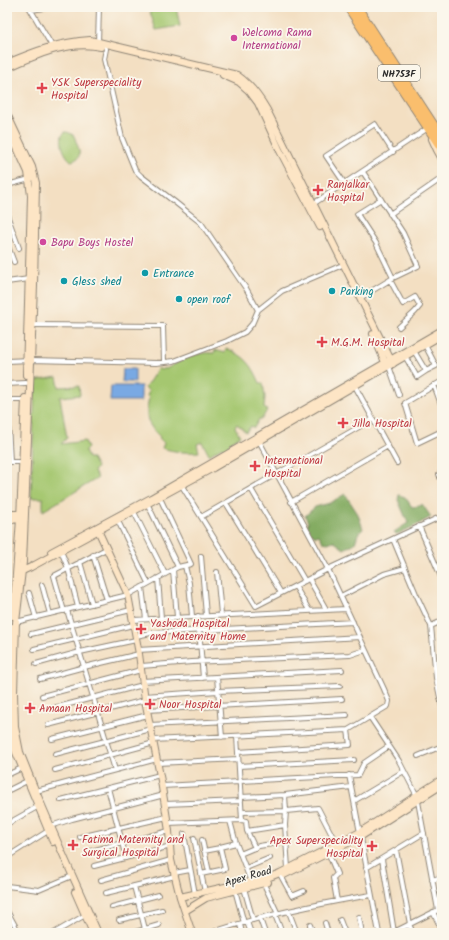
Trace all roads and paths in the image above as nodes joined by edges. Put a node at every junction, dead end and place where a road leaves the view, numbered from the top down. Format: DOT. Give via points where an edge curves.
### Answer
graph roads {
  1 [pos="51,7"];
  2 [pos="99,7"];
  3 [pos="348,7"];
  4 [pos="357,7"];
  5 [pos="30,9"];
  6 [pos="102,45"];
  7 [pos="52,46"];
  8 [pos="7,63"];
  9 [pos="7,68"];
  10 [pos="7,114"];
  11 [pos="7,126"];
  12 [pos="428,128"];
  13 [pos="439,140"];
  14 [pos="16,144"];
  15 [pos="7,149"];
  16 [pos="442,149"];
  17 [pos="393,152"];
  18 [pos="442,159"];
  19 [pos="363,172"];
  20 [pos="32,178"];
  21 [pos="442,178"];
  22 [pos="345,184"];
  23 [pos="7,185"];
  24 [pos="381,199"];
  25 [pos="311,205"];
  26 [pos="390,214"];
  27 [pos="7,215"];
  28 [pos="7,244"];
  29 [pos="19,248"];
  30 [pos="14,262"];
  31 [pos="340,266"];
  32 [pos="7,276"];
  33 [pos="391,279"];
  34 [pos="31,280"];
  35 [pos="8,282"];
  36 [pos="360,298"];
  37 [pos="258,310"];
  38 [pos="30,325"];
  39 [pos="399,327"];
  40 [pos="440,336"];
  41 [pos="425,345"];
  42 [pos="414,351"];
  43 [pos="405,356"];
  44 [pos="28,360"];
  45 [pos="7,361"];
  46 [pos="164,362"];
  47 [pos="389,364"];
  48 [pos="426,371"];
  49 [pos="442,380"];
  50 [pos="7,384"];
  51 [pos="26,384"];
  52 [pos="434,385"];
  53 [pos="355,386"];
  54 [pos="399,395"];
  55 [pos="7,400"];
  56 [pos="27,400"];
  57 [pos="7,403"];
  58 [pos="442,407"];
  59 [pos="373,419"];
  60 [pos="442,431"];
  61 [pos="258,439"];
  62 [pos="388,446"];
  63 [pos="9,462"];
  64 [pos="25,462"];
  65 [pos="397,463"];
  66 [pos="276,474"];
  67 [pos="439,474"];
  68 [pos="442,482"];
  69 [pos="182,486"];
  70 [pos="251,489"];
  71 [pos="160,498"];
  72 [pos="292,502"];
  73 [pos="226,503"];
  74 [pos="148,504"];
  75 [pos="134,512"];
  76 [pos="7,514"];
  77 [pos="442,516"];
  78 [pos="23,517"];
  79 [pos="201,518"];
  80 [pos="7,520"];
  81 [pos="118,520"];
  82 [pos="419,526"];
  83 [pos="97,529"];
  84 [pos="393,538"];
  85 [pos="106,548"];
  86 [pos="61,551"];
  87 [pos="94,555"];
  88 [pos="201,556"];
  89 [pos="80,562"];
  90 [pos="185,566"];
  91 [pos="178,567"];
  92 [pos="68,568"];
  93 [pos="405,568"];
  94 [pos="328,569"];
  95 [pos="20,570"];
  96 [pos="173,570"];
  97 [pos="217,572"];
  98 [pos="165,574"];
  99 [pos="158,578"];
  100 [pos="442,579"];
  101 [pos="307,580"];
  102 [pos="148,584"];
  103 [pos="42,585"];
  104 [pos="295,586"];
  105 [pos="142,587"];
  106 [pos="29,593"];
  107 [pos="281,593"];
  108 [pos="128,595"];
  109 [pos="340,596"];
  110 [pos="107,600"];
  111 [pos="92,604"];
  112 [pos="78,607"];
  113 [pos="346,608"];
  114 [pos="66,610"];
  115 [pos="131,610"];
  116 [pos="308,610"];
  117 [pos="326,610"];
  118 [pos="50,614"];
  119 [pos="221,614"];
  120 [pos="206,615"];
  121 [pos="192,616"];
  122 [pos="198,616"];
  123 [pos="177,617"];
  124 [pos="36,618"];
  125 [pos="161,618"];
  126 [pos="146,619"];
  127 [pos="442,621"];
  128 [pos="16,622"];
  129 [pos="133,622"];
  130 [pos="353,622"];
  131 [pos="71,624"];
  132 [pos="431,626"];
  133 [pos="200,631"];
  134 [pos="31,634"];
  135 [pos="360,637"];
  136 [pos="136,638"];
  137 [pos="76,639"];
  138 [pos="201,646"];
  139 [pos="34,649"];
  140 [pos="365,650"];
  141 [pos="80,652"];
  142 [pos="139,652"];
  143 [pos="202,662"];
  144 [pos="36,664"];
  145 [pos="84,667"];
  146 [pos="141,668"];
  147 [pos="342,670"];
  148 [pos="442,676"];
  149 [pos="217,677"];
  150 [pos="203,678"];
  151 [pos="436,678"];
  152 [pos="40,679"];
  153 [pos="143,683"];
  154 [pos="89,684"];
  155 [pos="340,686"];
  156 [pos="218,691"];
  157 [pos="42,696"];
  158 [pos="93,698"];
  159 [pos="144,698"];
  160 [pos="342,699"];
  161 [pos="220,707"];
  162 [pos="442,707"];
  163 [pos="46,710"];
  164 [pos="97,712"];
  165 [pos="147,712"];
  166 [pos="9,715"];
  167 [pos="347,715"];
  168 [pos="370,717"];
  169 [pos="221,721"];
  170 [pos="48,725"];
  171 [pos="102,726"];
  172 [pos="150,727"];
  173 [pos="348,730"];
  174 [pos="237,736"];
  175 [pos="222,737"];
  176 [pos="52,740"];
  177 [pos="12,741"];
  178 [pos="106,741"];
  179 [pos="153,742"];
  180 [pos="389,746"];
  181 [pos="442,746"];
  182 [pos="238,752"];
  183 [pos="55,754"];
  184 [pos="110,755"];
  185 [pos="418,756"];
  186 [pos="238,759"];
  187 [pos="354,760"];
  188 [pos="157,761"];
  189 [pos="239,766"];
  190 [pos="22,768"];
  191 [pos="55,770"];
  192 [pos="115,770"];
  193 [pos="404,771"];
  194 [pos="7,775"];
  195 [pos="160,775"];
  196 [pos="349,775"];
  197 [pos="442,779"];
  198 [pos="27,781"];
  199 [pos="240,782"];
  200 [pos="442,785"];
  201 [pos="162,786"];
  202 [pos="351,787"];
  203 [pos="108,788"];
  204 [pos="7,791"];
  205 [pos="36,791"];
  206 [pos="427,792"];
  207 [pos="164,795"];
  208 [pos="285,795"];
  209 [pos="419,797"];
  210 [pos="241,799"];
  211 [pos="61,800"];
  212 [pos="354,801"];
  213 [pos="165,804"];
  214 [pos="40,806"];
  215 [pos="113,808"];
  216 [pos="286,811"];
  217 [pos="242,812"];
  218 [pos="168,820"];
  219 [pos="242,820"];
  220 [pos="230,821"];
  221 [pos="7,824"];
  222 [pos="285,825"];
  223 [pos="118,828"];
  224 [pos="50,829"];
  225 [pos="170,831"];
  226 [pos="247,831"];
  227 [pos="424,833"];
  228 [pos="184,834"];
  229 [pos="360,834"];
  230 [pos="80,837"];
  231 [pos="194,838"];
  232 [pos="202,840"];
  233 [pos="122,843"];
  234 [pos="236,843"];
  235 [pos="278,843"];
  236 [pos="336,843"];
  237 [pos="170,846"];
  238 [pos="220,848"];
  239 [pos="255,848"];
  240 [pos="396,850"];
  241 [pos="204,851"];
  242 [pos="87,852"];
  243 [pos="328,852"];
  244 [pos="240,854"];
  245 [pos="7,857"];
  246 [pos="126,858"];
  247 [pos="270,858"];
  248 [pos="382,859"];
  249 [pos="171,860"];
  250 [pos="94,866"];
  251 [pos="246,868"];
  252 [pos="288,868"];
  253 [pos="366,868"];
  254 [pos="190,870"];
  255 [pos="209,872"];
  256 [pos="201,874"];
  257 [pos="175,875"];
  258 [pos="282,876"];
  259 [pos="71,877"];
  260 [pos="436,879"];
  261 [pos="101,880"];
  262 [pos="251,882"];
  263 [pos="263,882"];
  264 [pos="7,885"];
  265 [pos="134,886"];
  266 [pos="244,888"];
  267 [pos="235,890"];
  268 [pos="304,891"];
  269 [pos="205,892"];
  270 [pos="106,893"];
  271 [pos="194,894"];
  272 [pos="371,894"];
  273 [pos="158,895"];
  274 [pos="180,897"];
  275 [pos="138,900"];
  276 [pos="338,901"];
  277 [pos="112,907"];
  278 [pos="440,909"];
  279 [pos="162,910"];
  280 [pos="7,911"];
  281 [pos="185,911"];
  282 [pos="289,912"];
  283 [pos="433,912"];
  284 [pos="87,914"];
  285 [pos="276,914"];
  286 [pos="141,915"];
  287 [pos="359,917"];
  288 [pos="260,919"];
  289 [pos="119,920"];
  290 [pos="253,920"];
  291 [pos="340,920"];
  292 [pos="243,923"];
  293 [pos="325,923"];
  294 [pos="410,924"];
  295 [pos="159,925"];
  296 [pos="310,925"];
  297 [pos="442,930"];
  298 [pos="146,931"];
  299 [pos="60,932"];
  300 [pos="393,932"];
  301 [pos="19,933"];
  302 [pos="54,933"];
  303 [pos="93,933"];
  304 [pos="98,933"];
  305 [pos="132,933"];
  306 [pos="191,933"];
  307 [pos="210,933"];
  308 [pos="242,933"];
  309 [pos="251,933"];
  310 [pos="265,933"];
  311 [pos="282,933"];
  312 [pos="297,933"];
  313 [pos="313,933"];
  314 [pos="328,933"];
  315 [pos="345,933"];
  316 [pos="362,933"];
  317 [pos="378,933"];
  318 [pos="413,933"];
  1 -- 5 [label="street"];
  2 -- 6 [label="street"];
  3 -- 12 [label="highway, NH753F"];
  4 -- 13 [label="highway, NH753F"];
  5 -- 7 [label="street"];
  6 -- 7 [label="street" via="90,40"];
  6 -- 9 [label="street" via="77,44 42,53"];
  6 -- 25 [label="street" via="236,75 245,80 286,147"];
  6 -- 37 [label="street" via="122,138 135,170 201,223"];
  7 -- 8 [label="street"];
  10 -- 20 [label="street" via="32,167"];
  11 -- 14 [label="street"];
  12 -- 13 [label="highway, NH753F"];
  12 -- 17 [label="street"];
  12 -- 18 [label="street"];
  13 -- 16 [label="highway, NH753F"];
  14 -- 15 [label="street"];
  14 -- 20 [label="street"];
  17 -- 19 [label="street"];
  17 -- 22 [label="street" via="374,124 326,156"];
  19 -- 22 [label="street"];
  19 -- 24 [label="street"];
  20 -- 23 [label="street"];
  20 -- 34 [label="street"];
  21 -- 26 [label="street"];
  22 -- 25 [label="street"];
  24 -- 26 [label="street"];
  24 -- 33 [label="street" via="357,214 376,243"];
  25 -- 31 [label="street"];
  25 -- 36 [label="street"];
  26 -- 33 [label="street" via="403,233 418,266"];
  27 -- 29 [label="street"];
  28 -- 30 [label="street"];
  31 -- 37 [label="street" via="282,291"];
  31 -- 47 [label="street"];
  32 -- 35 [label="street"];
  33 -- 36 [label="street"];
  33 -- 39 [label="street" via="402,304 415,297 420,306"];
  34 -- 35 [label="street"];
  34 -- 38 [label="street"];
  36 -- 47 [label="street"];
  37 -- 46 [label="street" via="245,332 174,361"];
  38 -- 44 [label="street"];
  38 -- 46 [label="street" via="163,326"];
  40 -- 41 [label="street"];
  40 -- 47 [label="street"];
  41 -- 42 [label="street"];
  41 -- 48 [label="street" via="436,366"];
  42 -- 43 [label="street"];
  42 -- 48 [label="street"];
  43 -- 47 [label="street"];
  43 -- 48 [label="street" via="417,377"];
  44 -- 45 [label="street"];
  44 -- 46 [label="street"];
  44 -- 51 [label="street"];
  44 -- 56 [label="street"];
  47 -- 53 [label="street"];
  47 -- 54 [label="street"];
  47 -- 61 [label="street"];
  49 -- 52 [label="street"];
  50 -- 51 [label="street"];
  51 -- 56 [label="street"];
  52 -- 58 [label="street"];
  52 -- 60 [label="street" via="405,403 417,443"];
  53 -- 59 [label="street"];
  53 -- 61 [label="street"];
  55 -- 56 [label="street"];
  56 -- 64 [label="street"];
  57 -- 63 [label="street"];
  59 -- 62 [label="street"];
  59 -- 66 [label="street"];
  61 -- 66 [label="street"];
  61 -- 69 [label="street"];
  61 -- 83 [label="street"];
  62 -- 65 [label="street"];
  62 -- 72 [label="street"];
  63 -- 64 [label="street"];
  64 -- 78 [label="street"];
  66 -- 70 [label="street"];
  66 -- 72 [label="street"];
  67 -- 68 [label="street"];
  69 -- 71 [label="street"];
  69 -- 79 [label="street"];
  70 -- 73 [label="street"];
  70 -- 101 [label="street"];
  71 -- 74 [label="street"];
  71 -- 90 [label="street" via="190,564"];
  72 -- 94 [label="street"];
  73 -- 79 [label="street"];
  73 -- 107 [label="street"];
  74 -- 75 [label="street"];
  74 -- 91 [label="street"];
  75 -- 81 [label="street"];
  75 -- 98 [label="street"];
  76 -- 78 [label="street"];
  77 -- 82 [label="street"];
  78 -- 80 [label="street"];
  78 -- 95 [label="street"];
  79 -- 107 [label="street" via="256,606"];
  81 -- 83 [label="street"];
  81 -- 102 [label="street"];
  82 -- 84 [label="street"];
  82 -- 100 [label="street"];
  83 -- 85 [label="street"];
  83 -- 86 [label="street"];
  83 -- 95 [label="street"];
  84 -- 93 [label="street"];
  84 -- 94 [label="street"];
  85 -- 87 [label="street"];
  85 -- 108 [label="street"];
  86 -- 92 [label="street"];
  86 -- 95 [label="street"];
  87 -- 89 [label="street"];
  87 -- 110 [label="street"];
  88 -- 120 [label="street"];
  89 -- 92 [label="street"];
  89 -- 111 [label="street"];
  90 -- 91 [label="street"];
  90 -- 121 [label="street"];
  91 -- 96 [label="street"];
  92 -- 112 [label="street"];
  92 -- 114 [label="street" via="54,576"];
  93 -- 109 [label="street" via="384,574"];
  93 -- 132 [label="street"];
  94 -- 101 [label="street"];
  94 -- 109 [label="street"];
  95 -- 128 [label="street"];
  95 -- 166 [label="street" via="11,650"];
  96 -- 98 [label="street"];
  96 -- 123 [label="street"];
  97 -- 119 [label="street"];
  98 -- 99 [label="street"];
  99 -- 102 [label="street"];
  99 -- 125 [label="street"];
  101 -- 104 [label="street"];
  101 -- 117 [label="street"];
  102 -- 105 [label="street"];
  103 -- 118 [label="street"];
  104 -- 107 [label="street"];
  104 -- 116 [label="street"];
  105 -- 108 [label="street"];
  105 -- 126 [label="street"];
  106 -- 124 [label="street"];
  108 -- 110 [label="street"];
  108 -- 115 [label="street"];
  109 -- 113 [label="street"];
  110 -- 111 [label="street"];
  111 -- 112 [label="street"];
  112 -- 114 [label="street"];
  113 -- 117 [label="street"];
  113 -- 130 [label="street"];
  114 -- 118 [label="street"];
  114 -- 131 [label="street"];
  115 -- 129 [label="street"];
  115 -- 131 [label="street"];
  116 -- 117 [label="street"];
  116 -- 119 [label="street"];
  118 -- 124 [label="street"];
  119 -- 120 [label="street"];
  120 -- 122 [label="street"];
  121 -- 122 [label="street"];
  121 -- 123 [label="street"];
  122 -- 133 [label="street"];
  123 -- 125 [label="street"];
  124 -- 128 [label="street"];
  125 -- 126 [label="street"];
  126 -- 129 [label="street"];
  127 -- 132 [label="street"];
  128 -- 177 [label="street" via="15,727"];
  129 -- 136 [label="street"];
  129 -- 137 [label="street"];
  130 -- 133 [label="street"];
  130 -- 135 [label="street"];
  131 -- 134 [label="street"];
  131 -- 137 [label="street"];
  132 -- 151 [label="street"];
  133 -- 136 [label="street" via="151,633"];
  133 -- 138 [label="street"];
  135 -- 138 [label="street"];
  135 -- 140 [label="street"];
  136 -- 141 [label="street"];
  136 -- 142 [label="street"];
  137 -- 139 [label="street"];
  137 -- 141 [label="street"];
  138 -- 142 [label="street"];
  138 -- 143 [label="street"];
  140 -- 143 [label="street" via="350,655"];
  140 -- 168 [label="street" via="389,701 388,706"];
  141 -- 144 [label="street"];
  141 -- 145 [label="street"];
  142 -- 145 [label="street"];
  142 -- 146 [label="street"];
  143 -- 146 [label="street"];
  143 -- 150 [label="street"];
  145 -- 152 [label="street"];
  145 -- 154 [label="street"];
  146 -- 153 [label="street"];
  146 -- 154 [label="street"];
  147 -- 149 [label="street"];
  148 -- 151 [label="street"];
  149 -- 150 [label="street"];
  149 -- 156 [label="street"];
  150 -- 153 [label="street"];
  151 -- 162 [label="street"];
  153 -- 158 [label="street"];
  153 -- 159 [label="street"];
  154 -- 157 [label="street"];
  154 -- 158 [label="street"];
  155 -- 156 [label="street"];
  156 -- 159 [label="street"];
  156 -- 161 [label="street"];
  158 -- 163 [label="street"];
  158 -- 164 [label="street"];
  159 -- 164 [label="street"];
  159 -- 165 [label="street"];
  160 -- 161 [label="street"];
  161 -- 165 [label="street"];
  161 -- 169 [label="street"];
  164 -- 170 [label="street"];
  164 -- 171 [label="street"];
  165 -- 171 [label="street"];
  165 -- 172 [label="street"];
  166 -- 177 [label="street"];
  167 -- 169 [label="street"];
  168 -- 173 [label="street"];
  168 -- 180 [label="street"];
  169 -- 172 [label="street"];
  169 -- 175 [label="street"];
  171 -- 176 [label="street"];
  171 -- 178 [label="street"];
  172 -- 178 [label="street"];
  172 -- 179 [label="street"];
  173 -- 174 [label="street"];
  173 -- 182 [label="street" via="350,745"];
  174 -- 175 [label="street"];
  174 -- 182 [label="street"];
  175 -- 179 [label="street"];
  177 -- 190 [label="street"];
  177 -- 205 [label="street" via="20,752"];
  178 -- 183 [label="street"];
  178 -- 184 [label="street"];
  179 -- 184 [label="street"];
  179 -- 188 [label="street"];
  180 -- 193 [label="street"];
  180 -- 196 [label="street" via="364,763 358,775"];
  181 -- 185 [label="street"];
  182 -- 186 [label="street"];
  184 -- 191 [label="street"];
  184 -- 192 [label="street"];
  186 -- 188 [label="street"];
  186 -- 189 [label="street"];
  187 -- 189 [label="street"];
  188 -- 192 [label="street"];
  188 -- 195 [label="street"];
  189 -- 199 [label="street"];
  190 -- 194 [label="street"];
  190 -- 198 [label="street"];
  192 -- 205 [label="street"];
  193 -- 209 [label="street"];
  193 -- 212 [label="street"];
  195 -- 201 [label="street"];
  195 -- 203 [label="street"];
  196 -- 199 [label="street"];
  196 -- 202 [label="street"];
  197 -- 206 [label="street"];
  198 -- 204 [label="street"];
  198 -- 214 [label="street"];
  199 -- 201 [label="street"];
  199 -- 210 [label="street"];
  200 -- 206 [label="street"];
  201 -- 207 [label="street"];
  202 -- 208 [label="street"];
  202 -- 212 [label="street"];
  203 -- 211 [label="street"];
  203 -- 215 [label="street"];
  205 -- 214 [label="street"];
  206 -- 209 [label="street, Apex Road"];
  207 -- 213 [label="street"];
  207 -- 215 [label="street"];
  208 -- 210 [label="street"];
  208 -- 216 [label="street"];
  209 -- 227 [label="street"];
  209 -- 229 [label="street, Apex Road"];
  210 -- 213 [label="street"];
  210 -- 217 [label="street"];
  212 -- 229 [label="street"];
  213 -- 218 [label="street"];
  214 -- 221 [label="street"];
  214 -- 224 [label="street"];
  215 -- 223 [label="street"];
  215 -- 224 [label="street"];
  216 -- 217 [label="street"];
  216 -- 222 [label="street"];
  216 -- 236 [label="street" via="318,808"];
  217 -- 219 [label="street"];
  218 -- 220 [label="street"];
  218 -- 223 [label="street"];
  218 -- 225 [label="street"];
  219 -- 220 [label="street"];
  219 -- 226 [label="street" via="246,821"];
  220 -- 234 [label="street"];
  222 -- 226 [label="street"];
  222 -- 252 [label="street"];
  223 -- 230 [label="street"];
  223 -- 233 [label="street"];
  224 -- 245 [label="street"];
  224 -- 259 [label="street"];
  225 -- 233 [label="street"];
  225 -- 237 [label="street"];
  226 -- 239 [label="street"];
  227 -- 240 [label="street"];
  227 -- 260 [label="street"];
  228 -- 254 [label="street"];
  229 -- 236 [label="street, Apex Road"];
  229 -- 243 [label="street, Apex Road"];
  229 -- 253 [label="street"];
  231 -- 256 [label="street"];
  232 -- 241 [label="street"];
  233 -- 242 [label="street"];
  233 -- 246 [label="street"];
  234 -- 238 [label="street"];
  234 -- 244 [label="street"];
  235 -- 239 [label="street"];
  236 -- 252 [label="street, Apex Road"];
  237 -- 246 [label="street"];
  237 -- 249 [label="street"];
  238 -- 241 [label="street"];
  238 -- 255 [label="street" via="225,869"];
  239 -- 244 [label="street"];
  240 -- 248 [label="street"];
  240 -- 294 [label="street"];
  241 -- 255 [label="street"];
  243 -- 258 [label="street, Apex Road"];
  243 -- 276 [label="street" via="337,874 333,878"];
  244 -- 251 [label="street"];
  246 -- 250 [label="street"];
  247 -- 251 [label="street"];
  248 -- 253 [label="street"];
  248 -- 300 [label="street"];
  249 -- 257 [label="street"];
  249 -- 261 [label="street"];
  251 -- 262 [label="street"];
  252 -- 263 [label="street, Apex Road"];
  253 -- 272 [label="street"];
  254 -- 257 [label="street"];
  254 -- 271 [label="street"];
  255 -- 256 [label="street"];
  256 -- 269 [label="street"];
  257 -- 265 [label="street"];
  257 -- 274 [label="street"];
  258 -- 263 [label="street, Apex Road"];
  258 -- 268 [label="street" via="292,896"];
  259 -- 264 [label="street" via="39,890"];
  259 -- 284 [label="street"];
  260 -- 278 [label="street"];
  262 -- 263 [label="street, Apex Road"];
  262 -- 269 [label="street, Apex Road"];
  263 -- 266 [label="street, Apex Road"];
  263 -- 285 [label="street"];
  265 -- 270 [label="street"];
  265 -- 275 [label="street"];
  266 -- 267 [label="street, Apex Road"];
  266 -- 290 [label="street"];
  267 -- 281 [label="street, Apex Road" via="201,900"];
  267 -- 292 [label="street"];
  269 -- 271 [label="street, Apex Road"];
  271 -- 274 [label="street, Apex Road"];
  272 -- 276 [label="street"];
  272 -- 317 [label="street"];
  273 -- 275 [label="street"];
  274 -- 281 [label="street"];
  275 -- 277 [label="street"];
  275 -- 286 [label="street"];
  276 -- 282 [label="street"];
  278 -- 283 [label="street"];
  279 -- 286 [label="street"];
  280 -- 301 [label="street"];
  281 -- 306 [label="street"];
  282 -- 285 [label="street"];
  282 -- 312 [label="street"];
  283 -- 294 [label="street"];
  283 -- 297 [label="street"];
  284 -- 299 [label="street"];
  284 -- 303 [label="street"];
  284 -- 304 [label="street"];
  285 -- 288 [label="street"];
  285 -- 311 [label="street"];
  286 -- 289 [label="street"];
  286 -- 298 [label="street"];
  287 -- 316 [label="street"];
  288 -- 290 [label="street"];
  288 -- 310 [label="street"];
  290 -- 292 [label="street"];
  291 -- 315 [label="street"];
  292 -- 307 [label="street"];
  292 -- 308 [label="street"];
  292 -- 309 [label="street"];
  293 -- 314 [label="street"];
  294 -- 300 [label="street"];
  294 -- 318 [label="street"];
  295 -- 298 [label="street"];
  296 -- 313 [label="street"];
  298 -- 305 [label="street"];
  299 -- 302 [label="street"];
}
